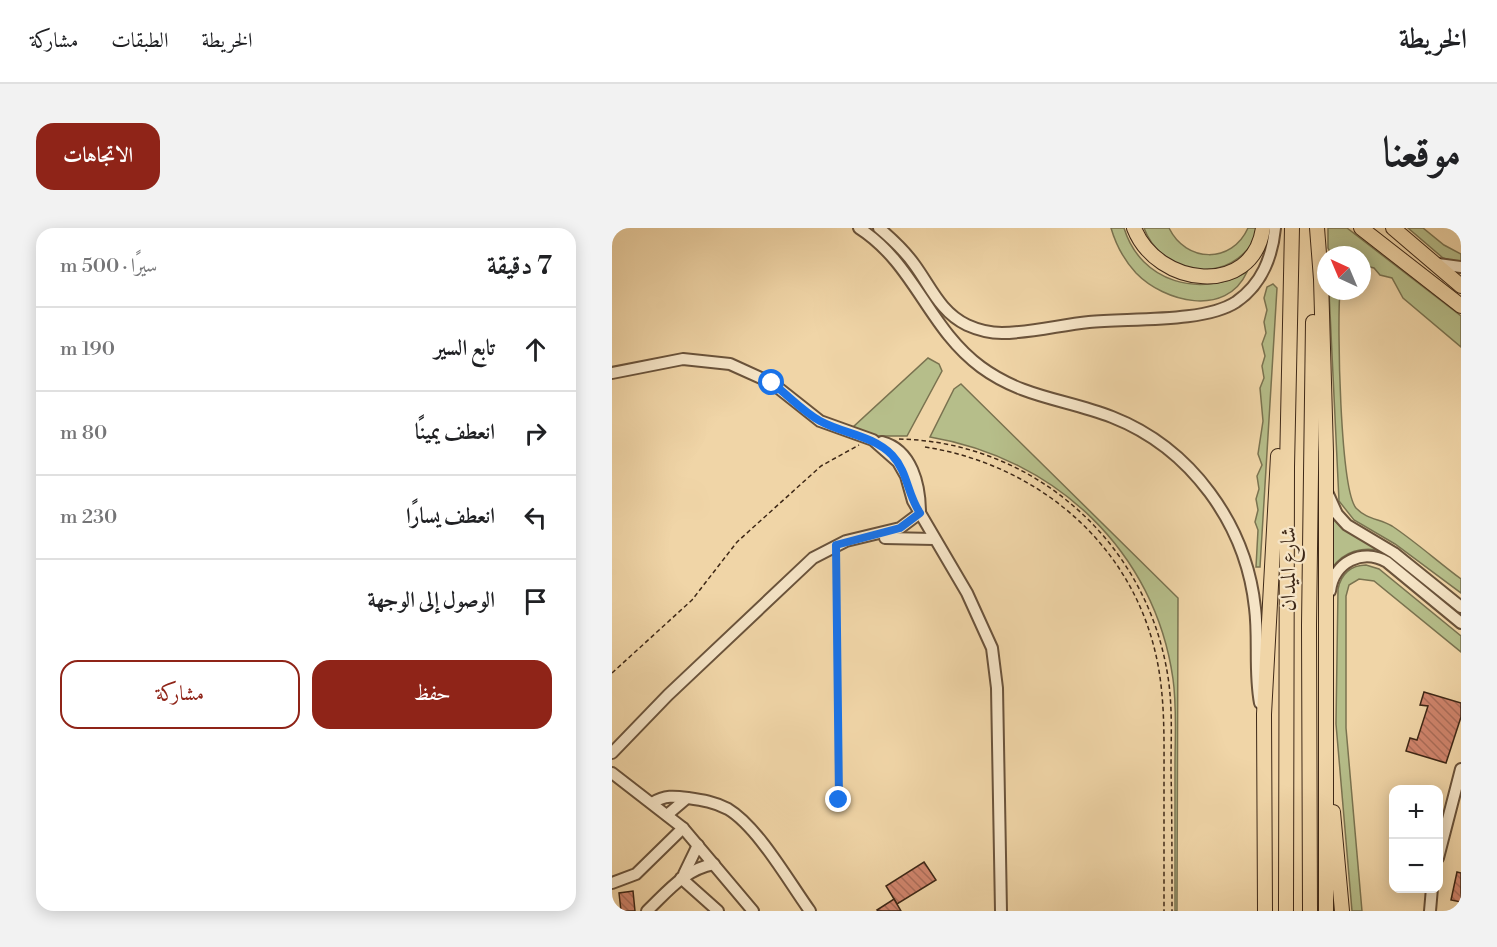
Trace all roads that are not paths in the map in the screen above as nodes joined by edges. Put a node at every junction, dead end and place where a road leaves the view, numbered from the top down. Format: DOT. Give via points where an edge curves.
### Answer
graph roads {
  1 [pos="860,228"];
  2 [pos="879,228"];
  3 [pos="1134,228"];
  4 [pos="1263,228"];
  5 [pos="1275,228"];
  6 [pos="1292,228"];
  7 [pos="1317,228"];
  8 [pos="1360,228"];
  9 [pos="1393,228"];
  10 [pos="1321,246"];
  11 [pos="1432,262"];
  12 [pos="1461,267"];
  13 [pos="1461,286"];
  14 [pos="1324,300"];
  15 [pos="1461,306"];
  16 [pos="1289,371"];
  17 [pos="612,373"];
  18 [pos="1326,488"];
  19 [pos="920,513"];
  20 [pos="867,537"];
  21 [pos="934,539"];
  22 [pos="1461,607"];
  23 [pos="1461,623"];
  24 [pos="1325,630"];
  25 [pos="1264,714"];
  26 [pos="612,753"];
  27 [pos="1326,761"];
  28 [pos="1461,769"];
  29 [pos="612,773"];
  30 [pos="687,798"];
  31 [pos="652,803"];
  32 [pos="667,814"];
  33 [pos="683,828"];
  34 [pos="1443,839"];
  35 [pos="698,845"];
  36 [pos="714,864"];
  37 [pos="682,878"];
  38 [pos="612,883"];
  39 [pos="1432,893"];
  40 [pos="1432,893"];
  41 [pos="650,910"];
  42 [pos="718,911"];
  43 [pos="753,911"];
  44 [pos="810,911"];
  45 [pos="1001,911"];
  46 [pos="1265,911"];
  47 [pos="1286,911"];
  48 [pos="1310,911"];
  49 [pos="1326,911"];
  50 [pos="1342,911"];
  51 [pos="1430,911"];
  52 [pos="1434,911"];
  1 -- 25 [label="street" via="895,258 940,327 983,369 1030,394 1093,410 1133,426 1172,453 1204,485 1233,530 1250,578"];
  2 -- 5 [label="street" via="908,256 933,295 952,315 976,328 1004,333 1099,321 1196,316 1222,310 1245,296 1262,275"];
  3 -- 4 [label="main road" via="1154,258 1183,274 1214,275 1237,268 1254,252"];
  6 -- 16 [label="main road, شارع الميدان"];
  7 -- 10 [label="main road"];
  7 -- 48 [label="main road, شارع الميدان" via="1310,506"];
  8 -- 15 [label="main road"];
  9 -- 11 [label="main road"];
  11 -- 12 [label="street"];
  11 -- 13 [label="main road"];
  14 -- 18 [label="main road"];
  16 -- 25 [label="main road" via="1280,429"];
  16 -- 47 [label="main road, شارع الميدان"];
  17 -- 19 [label="street" via="683,359 730,364 762,377 820,421 873,440 898,462"];
  18 -- 22 [label="street" via="1337,514 1347,525 1394,554"];
  18 -- 24 [label="main road"];
  19 -- 20 [label="street" via="900,528"];
  19 -- 21 [label="street"];
  20 -- 21 [label="street"];
  20 -- 26 [label="street" via="836,545 806,564"];
  21 -- 45 [label="street" via="975,607 994,661"];
  23 -- 24 [label="street" via="1387,562 1366,556 1346,563 1335,575 1330,585"];
  24 -- 27 [label="main road"];
  25 -- 46 [label="main road"];
  27 -- 49 [label="main road"];
  27 -- 50 [label="main road" via="1340,862"];
  28 -- 34 [label="street"];
  29 -- 31 [label="street"];
  30 -- 31 [label="street" via="670,796"];
  30 -- 32 [label="street"];
  30 -- 44 [label="street" via="714,803 740,818"];
  31 -- 32 [label="street"];
  32 -- 33 [label="street"];
  33 -- 35 [label="street"];
  33 -- 38 [label="street" via="636,874"];
  35 -- 36 [label="street"];
  35 -- 37 [label="street"];
  36 -- 37 [label="street" via="697,868"];
  36 -- 43 [label="street"];
  37 -- 41 [label="street"];
  37 -- 42 [label="street"];
  39 -- 51 [label="street"];
  40 -- 52 [label="street"];
}
